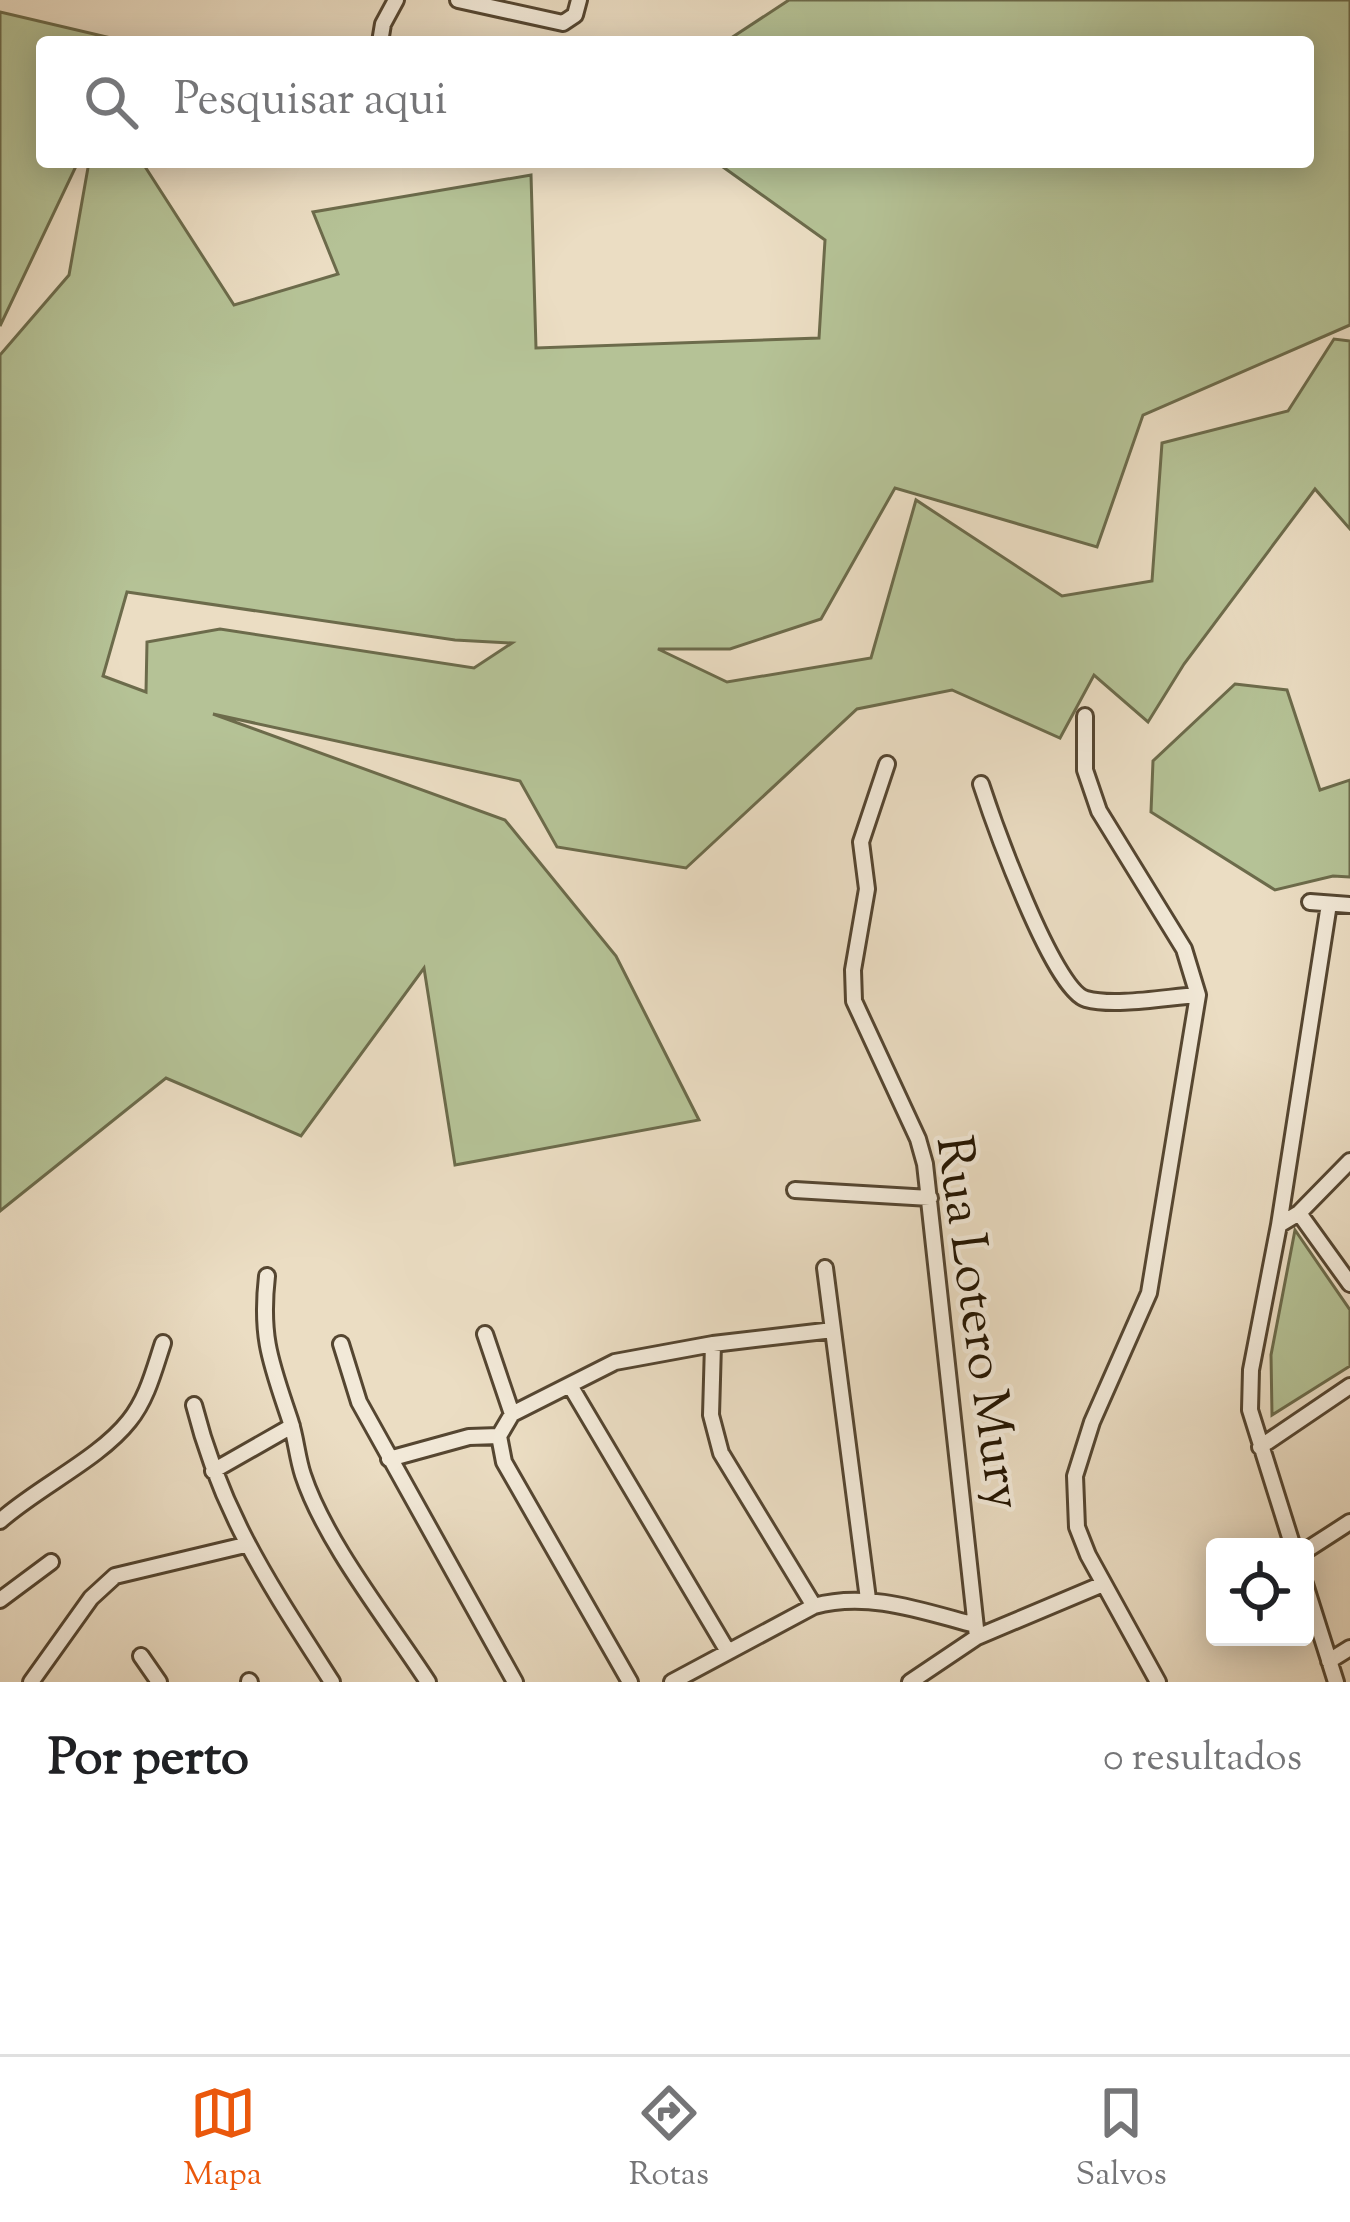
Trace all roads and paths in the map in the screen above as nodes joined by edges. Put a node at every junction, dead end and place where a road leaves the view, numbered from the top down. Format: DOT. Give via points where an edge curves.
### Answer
graph roads {
  1 [pos="397,0"];
  2 [pos="458,0"];
  3 [pos="579,0"];
  4 [pos="381,36"];
  5 [pos="1084,716"];
  6 [pos="887,764"];
  7 [pos="981,784"];
  8 [pos="1310,902"];
  9 [pos="1329,904"];
  10 [pos="1350,905"];
  11 [pos="1198,995"];
  12 [pos="1350,1161"];
  13 [pos="795,1190"];
  14 [pos="930,1198"];
  15 [pos="1299,1213"];
  16 [pos="1279,1226"];
  17 [pos="826,1268"];
  18 [pos="267,1276"];
  19 [pos="1350,1284"];
  20 [pos="833,1330"];
  21 [pos="485,1334"];
  22 [pos="163,1343"];
  23 [pos="341,1343"];
  24 [pos="713,1343"];
  25 [pos="1350,1386"];
  26 [pos="571,1387"];
  27 [pos="194,1405"];
  28 [pos="512,1414"];
  29 [pos="292,1426"];
  30 [pos="499,1436"];
  31 [pos="1260,1447"];
  32 [pos="389,1459"];
  33 [pos="213,1471"];
  34 [pos="0,1521"];
  35 [pos="1350,1522"];
  36 [pos="1290,1538"];
  37 [pos="245,1545"];
  38 [pos="1314,1545"];
  39 [pos="51,1562"];
  40 [pos="1103,1584"];
  41 [pos="868,1599"];
  42 [pos="0,1600"];
  43 [pos="814,1606"];
  44 [pos="1314,1612"];
  45 [pos="976,1631"];
  46 [pos="1350,1648"];
  47 [pos="727,1650"];
  48 [pos="141,1656"];
  49 [pos="1329,1660"];
  50 [pos="32,1682"];
  51 [pos="159,1682"];
  52 [pos="332,1682"];
  53 [pos="428,1682"];
  54 [pos="515,1682"];
  55 [pos="630,1682"];
  56 [pos="672,1682"];
  57 [pos="910,1682"];
  58 [pos="1158,1682"];
  59 [pos="1336,1682"];
  1 -- 4 [label="street"];
  2 -- 3 [label="street" via="562,23"];
  5 -- 11 [label="street" via="1084,770 1099,811 1184,949"];
  6 -- 14 [label="street, Rua Lotero Mury" via="861,842 867,889 854,1001 918,1138"];
  7 -- 11 [label="street" via="1069,988 1090,1000"];
  8 -- 9 [label="street"];
  9 -- 10 [label="street"];
  9 -- 16 [label="street"];
  11 -- 40 [label="street" via="1149,1293 1075,1476 1077,1527"];
  12 -- 15 [label="street"];
  13 -- 14 [label="street"];
  14 -- 45 [label="street, Rua Lotero Mury"];
  15 -- 16 [label="street"];
  15 -- 19 [label="street"];
  16 -- 31 [label="street" via="1251,1370"];
  17 -- 20 [label="street"];
  18 -- 29 [label="street" via="266,1345"];
  20 -- 24 [label="street"];
  20 -- 41 [label="street"];
  21 -- 28 [label="street"];
  22 -- 34 [label="street" via="147,1390 116,1436"];
  23 -- 32 [label="street"];
  24 -- 26 [label="street" via="614,1363"];
  24 -- 43 [label="street" via="715,1436"];
  25 -- 31 [label="street"];
  26 -- 28 [label="street"];
  26 -- 47 [label="street"];
  27 -- 33 [label="street"];
  28 -- 30 [label="street"];
  29 -- 33 [label="street"];
  29 -- 53 [label="street" via="319,1510"];
  30 -- 32 [label="street" via="469,1436"];
  30 -- 55 [label="street" via="504,1462"];
  31 -- 36 [label="street"];
  32 -- 54 [label="street"];
  33 -- 37 [label="street"];
  35 -- 38 [label="street"];
  37 -- 50 [label="street" via="115,1576"];
  37 -- 52 [label="street"];
  39 -- 42 [label="street"];
  40 -- 45 [label="street"];
  40 -- 58 [label="street"];
  41 -- 43 [label="street"];
  41 -- 45 [label="street"];
  43 -- 47 [label="street"];
  44 -- 49 [label="street"];
  45 -- 57 [label="street"];
  46 -- 49 [label="street"];
  47 -- 56 [label="street"];
  48 -- 51 [label="street"];
  49 -- 59 [label="street"];
}
